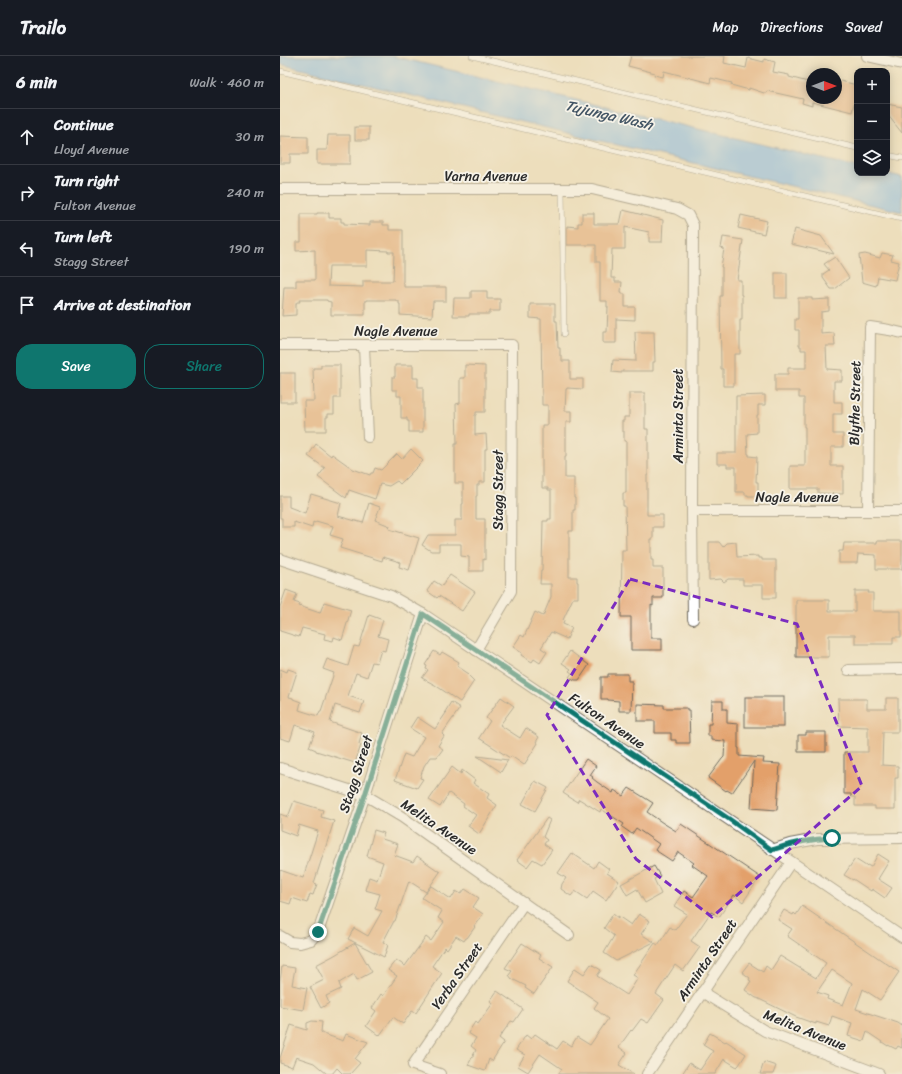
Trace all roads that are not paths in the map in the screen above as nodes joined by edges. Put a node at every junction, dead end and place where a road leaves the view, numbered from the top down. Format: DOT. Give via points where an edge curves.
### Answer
graph roads {
  1 [pos="472,56"];
  2 [pos="867,56"];
  3 [pos="902,64"];
  4 [pos="280,71"];
  5 [pos="854,147"];
  6 [pos="890,156"];
  7 [pos="902,158"];
  8 [pos="280,189"];
  9 [pos="562,190"];
  10 [pos="688,215"];
  11 [pos="902,219"];
  12 [pos="902,333"];
  13 [pos="564,334"];
  14 [pos="280,345"];
  15 [pos="512,345"];
  16 [pos="364,346"];
  17 [pos="368,437"];
  18 [pos="692,511"];
  19 [pos="868,511"];
  20 [pos="902,511"];
  21 [pos="280,559"];
  22 [pos="423,614"];
  23 [pos="693,619"];
  24 [pos="476,650"];
  25 [pos="902,669"];
  26 [pos="848,670"];
  27 [pos="280,768"];
  28 [pos="365,795"];
  29 [pos="902,838"];
  30 [pos="772,850"];
  31 [pos="791,862"];
  32 [pos="524,903"];
  33 [pos="568,935"];
  34 [pos="280,936"];
  35 [pos="902,938"];
  36 [pos="702,992"];
  37 [pos="440,1074"];
  38 [pos="647,1074"];
  39 [pos="879,1074"];
  1 -- 5 [label="lane"];
  2 -- 3 [label="street"];
  4 -- 11 [label="lane"];
  6 -- 7 [label="lane"];
  8 -- 9 [label="street, Varna Avenue"];
  9 -- 10 [label="street, Varna Avenue" via="592,189 677,209"];
  9 -- 13 [label="lane"];
  10 -- 18 [label="street, Arminta Street" via="692,225"];
  12 -- 19 [label="street, Blythe Street" via="870,327"];
  14 -- 16 [label="street, Nagle Avenue"];
  15 -- 16 [label="street, Nagle Avenue"];
  15 -- 24 [label="street, Stagg Street" via="511,591"];
  16 -- 17 [label="street"];
  18 -- 19 [label="street, Nagle Avenue"];
  18 -- 23 [label="street, Arminta Street"];
  19 -- 20 [label="street, Nagle Avenue"];
  21 -- 22 [label="street, Fulton Avenue" via="391,596"];
  22 -- 24 [label="street, Fulton Avenue"];
  22 -- 28 [label="street, Stagg Street"];
  24 -- 30 [label="street, Fulton Avenue"];
  25 -- 26 [label="street"];
  27 -- 28 [label="street, Melita Avenue"];
  28 -- 32 [label="street, Melita Avenue" via="402,817"];
  28 -- 34 [label="street, Stagg Street" via="318,932 311,940 300,943 290,942"];
  29 -- 30 [label="street" via="817,839"];
  30 -- 31 [label="street, Fulton Avenue"];
  31 -- 35 [label="street, Fulton Avenue"];
  31 -- 36 [label="street, Arminta Street"];
  32 -- 33 [label="street, Melita Avenue"];
  32 -- 37 [label="street, Yerba Street" via="413,1065"];
  36 -- 38 [label="street, Arminta Street"];
  36 -- 39 [label="street, Melita Avenue" via="765,1031"];
}
